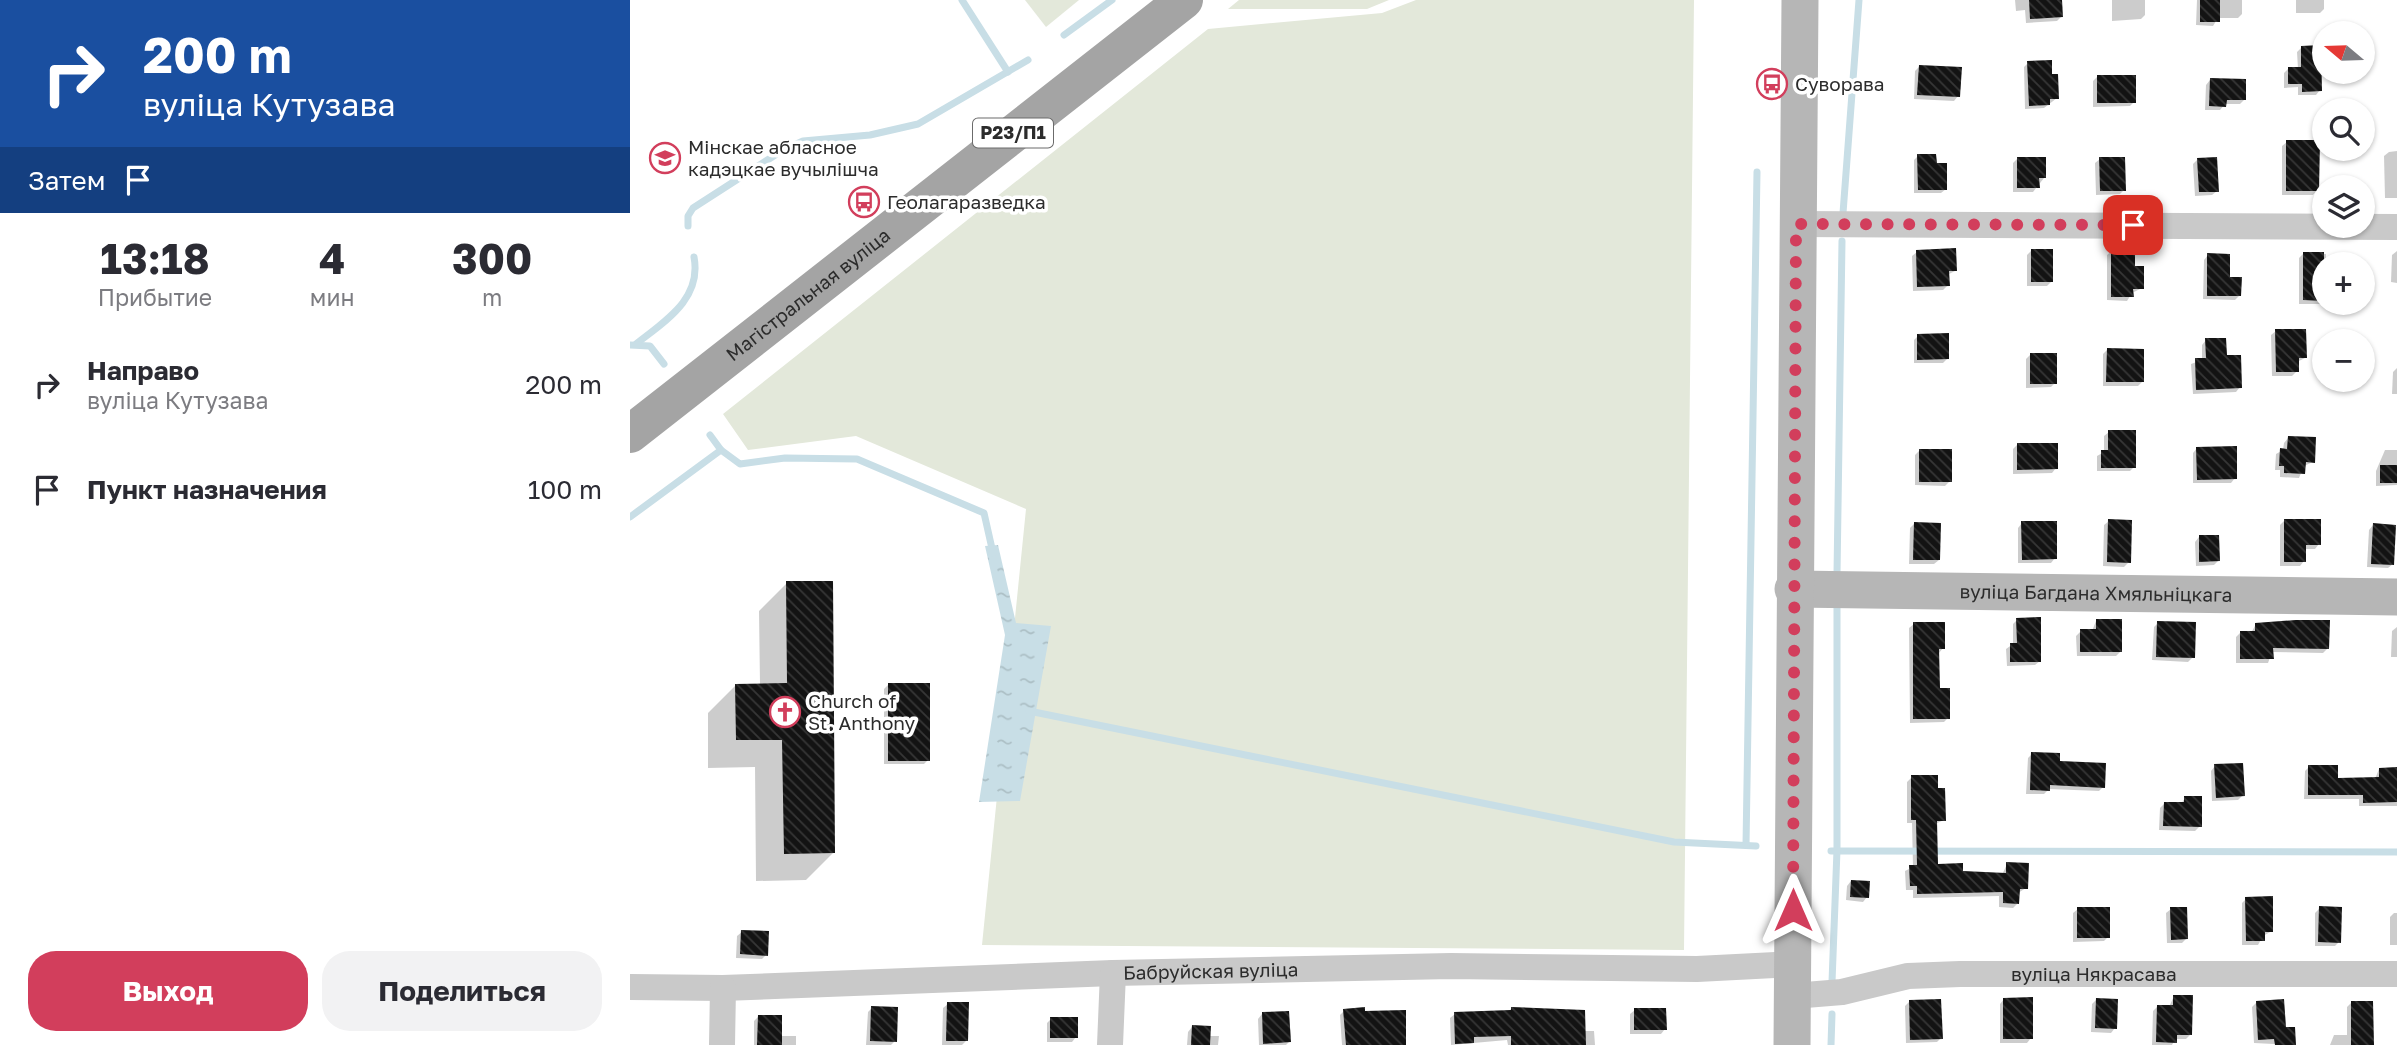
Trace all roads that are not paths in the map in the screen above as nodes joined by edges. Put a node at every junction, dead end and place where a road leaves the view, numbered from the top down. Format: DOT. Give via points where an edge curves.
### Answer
graph roads {
  1 [pos="1184,0"];
  2 [pos="1800,0"];
  3 [pos="1796,224"];
  4 [pos="2397,227"];
  5 [pos="630,434"];
  6 [pos="1793,589"];
  7 [pos="2397,597"];
  8 [pos="1113,973"];
  9 [pos="2397,974"];
  10 [pos="1793,980"];
  11 [pos="630,987"];
  12 [pos="723,988"];
  13 [pos="722,1045"];
  14 [pos="1110,1045"];
  15 [pos="1792,1045"];
  1 -- 5 [label="main road, Магістральная вуліца / Р23/П1"];
  2 -- 3 [label="main road"];
  3 -- 4 [label="street"];
  3 -- 6 [label="main road"];
  6 -- 7 [label="main road, вуліца Багдана Хмяльніцкага"];
  6 -- 10 [label="main road"];
  8 -- 10 [label="street, Бабруйская вуліца" via="1451,967 1697,969"];
  8 -- 12 [label="street, Бабруйская вуліца"];
  8 -- 14 [label="street"];
  9 -- 10 [label="street, вуліца Някрасава" via="1960,974 1908,976 1842,992"];
  10 -- 15 [label="main road"];
  11 -- 12 [label="street, Бабруйская вуліца"];
  12 -- 13 [label="street"];
}
